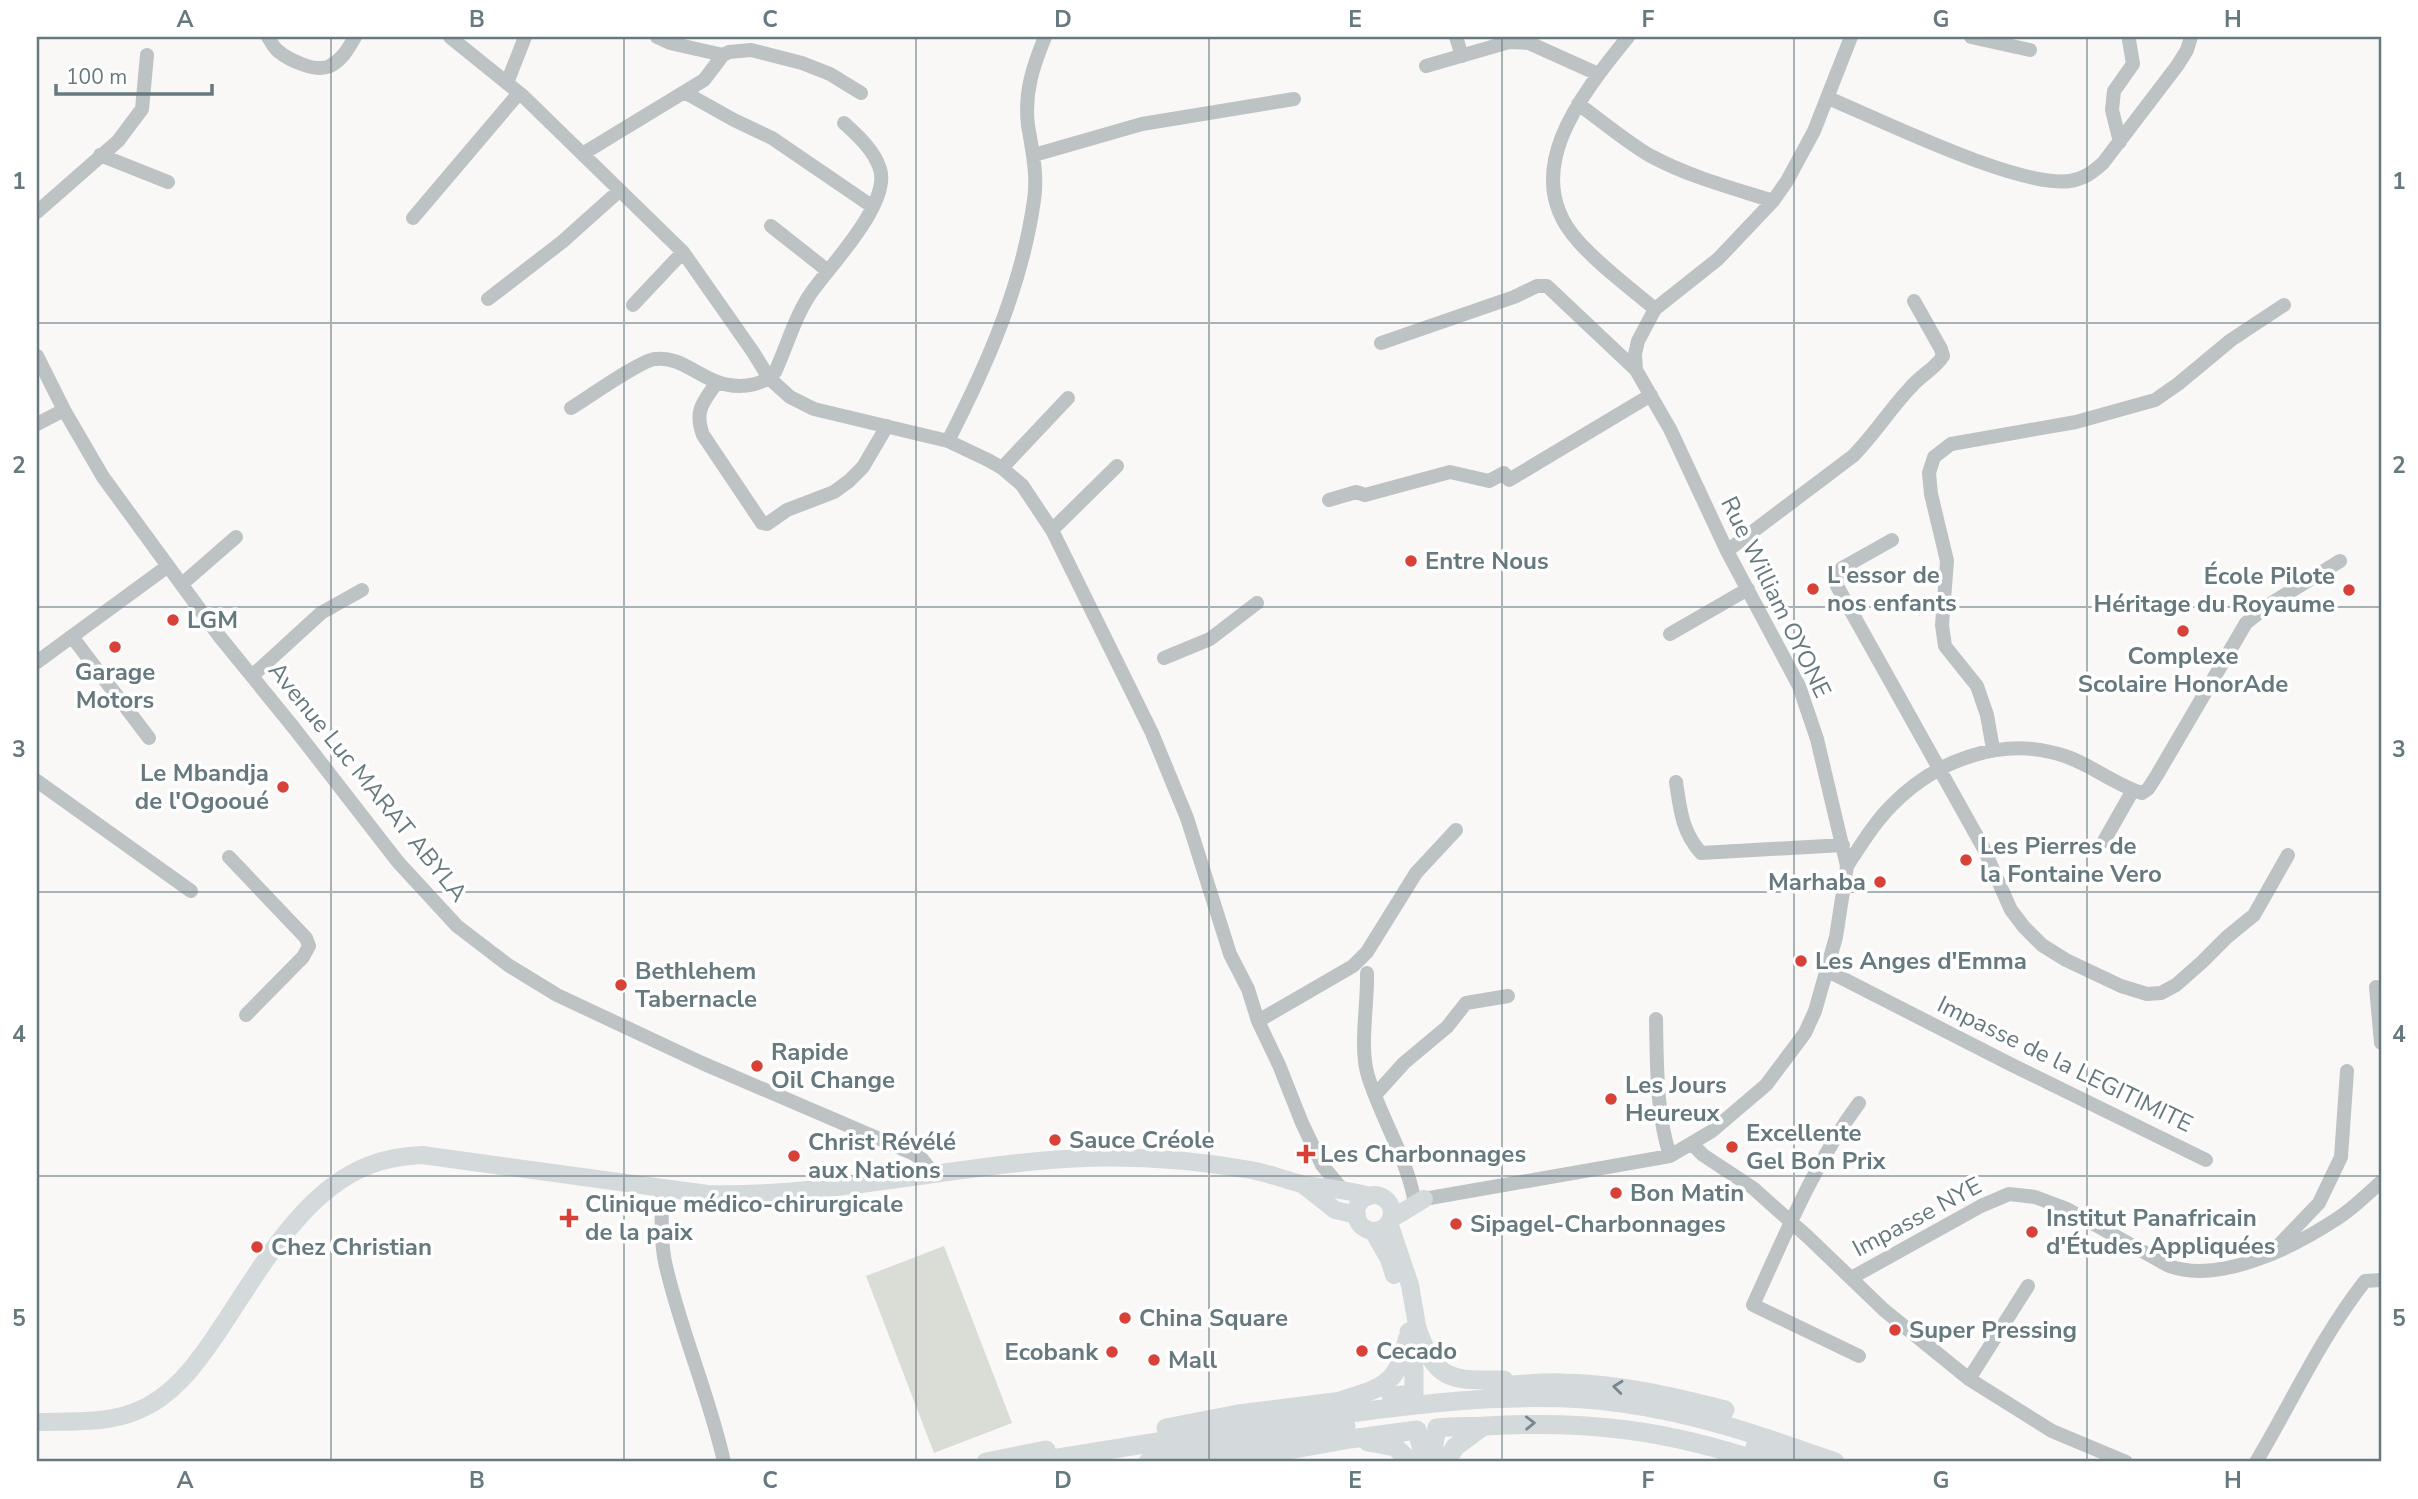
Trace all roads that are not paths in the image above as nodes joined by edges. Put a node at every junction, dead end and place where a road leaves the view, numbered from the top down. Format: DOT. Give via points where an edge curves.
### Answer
graph roads {
  1 [pos="268,37"];
  2 [pos="355,37"];
  3 [pos="450,37"];
  4 [pos="525,37"];
  5 [pos="657,37"];
  6 [pos="1045,37"];
  7 [pos="1456,37"];
  8 [pos="1628,37"];
  9 [pos="1851,37"];
  10 [pos="1970,37"];
  11 [pos="2191,37"];
  12 [pos="2129,40"];
  13 [pos="2030,50"];
  14 [pos="147,55"];
  15 [pos="723,55"];
  16 [pos="1462,57"];
  17 [pos="1426,66"];
  18 [pos="1598,74"];
  19 [pos="513,88"];
  20 [pos="684,92"];
  21 [pos="861,93"];
  22 [pos="1828,97"];
  23 [pos="1294,99"];
  24 [pos="1578,104"];
  25 [pos="844,123"];
  26 [pos="2120,142"];
  27 [pos="584,153"];
  28 [pos="100,155"];
  29 [pos="1034,155"];
  30 [pos="168,182"];
  31 [pos="619,191"];
  32 [pos="1773,201"];
  33 [pos="873,207"];
  34 [pos="37,212"];
  35 [pos="413,218"];
  36 [pos="771,226"];
  37 [pos="683,252"];
  38 [pos="828,271"];
  39 [pos="488,299"];
  40 [pos="1914,301"];
  41 [pos="633,305"];
  42 [pos="2284,305"];
  43 [pos="1655,309"];
  44 [pos="1381,343"];
  45 [pos="37,356"];
  46 [pos="1636,370"];
  47 [pos="769,378"];
  48 [pos="717,382"];
  49 [pos="1651,395"];
  50 [pos="1068,398"];
  51 [pos="571,408"];
  52 [pos="64,410"];
  53 [pos="37,424"];
  54 [pos="887,426"];
  55 [pos="948,441"];
  56 [pos="1117,466"];
  57 [pos="1002,468"];
  58 [pos="1329,500"];
  59 [pos="1052,530"];
  60 [pos="236,537"];
  61 [pos="1892,540"];
  62 [pos="1727,551"];
  63 [pos="2340,561"];
  64 [pos="168,566"];
  65 [pos="181,584"];
  66 [pos="1748,589"];
  67 [pos="362,590"];
  68 [pos="1257,603"];
  69 [pos="1670,634"];
  70 [pos="73,638"];
  71 [pos="1164,658"];
  72 [pos="37,662"];
  73 [pos="252,676"];
  74 [pos="149,738"];
  75 [pos="1993,749"];
  76 [pos="1941,769"];
  77 [pos="37,781"];
  78 [pos="1676,782"];
  79 [pos="2133,790"];
  80 [pos="1456,830"];
  81 [pos="2104,841"];
  82 [pos="1843,845"];
  83 [pos="2288,855"];
  84 [pos="229,857"];
  85 [pos="1847,866"];
  86 [pos="191,891"];
  87 [pos="1828,971"];
  88 [pos="1367,973"];
  89 [pos="2376,987"];
  90 [pos="1508,996"];
  91 [pos="246,1015"];
  92 [pos="1657,1019"];
  93 [pos="1258,1021"];
  94 [pos="2381,1043"];
  95 [pos="2347,1071"];
  96 [pos="1376,1094"];
  97 [pos="1858,1103"];
  98 [pos="1692,1144"];
  99 [pos="1670,1156"];
  100 [pos="2207,1160"];
  101 [pos="934,1174"];
  102 [pos="2381,1182"];
  103 [pos="1302,1184"];
  104 [pos="662,1187"];
  105 [pos="1342,1189"];
  106 [pos="1378,1198"];
  107 [pos="1419,1198"];
  108 [pos="1357,1215"];
  109 [pos="1791,1222"];
  110 [pos="1384,1224"];
  111 [pos="2271,1253"];
  112 [pos="1851,1278"];
  113 [pos="2381,1280"];
  114 [pos="2028,1286"];
  115 [pos="1413,1331"];
  116 [pos="1859,1356"];
  117 [pos="1969,1380"];
  118 [pos="1526,1384"];
  119 [pos="1422,1392"];
  120 [pos="1340,1402"];
  121 [pos="1470,1406"];
  122 [pos="1381,1415"];
  123 [pos="37,1422"];
  124 [pos="1484,1426"];
  125 [pos="1437,1429"];
  126 [pos="1417,1430"];
  127 [pos="1350,1439"];
  128 [pos="1276,1458"];
  129 [pos="724,1462"];
  130 [pos="986,1462"];
  131 [pos="1033,1462"];
  132 [pos="1147,1462"];
  133 [pos="1221,1462"];
  134 [pos="1411,1462"];
  135 [pos="1425,1462"];
  136 [pos="1434,1462"];
  137 [pos="1446,1462"];
  138 [pos="1761,1462"];
  139 [pos="1793,1462"];
  140 [pos="1835,1462"];
  141 [pos="1843,1462"];
  142 [pos="2126,1462"];
  143 [pos="2256,1462"];
  1 -- 2 [label="street" via="276,50 295,61 327,68 343,57"];
  3 -- 19 [label="street"];
  4 -- 19 [label="street"];
  5 -- 15 [label="street"];
  6 -- 29 [label="street" via="1027,98"];
  7 -- 16 [label="street"];
  8 -- 18 [label="street"];
  9 -- 22 [label="street"];
  10 -- 13 [label="street"];
  11 -- 26 [label="street" via="2177,66"];
  12 -- 26 [label="street" via="2133,64 2114,92 2112,110"];
  14 -- 28 [label="street" via="142,109 118,141"];
  15 -- 20 [label="street" via="704,80"];
  15 -- 21 [label="street" via="751,50 772,54 830,74"];
  16 -- 17 [label="street"];
  16 -- 18 [label="street" via="1509,42 1529,43"];
  18 -- 24 [label="street"];
  19 -- 27 [label="street"];
  19 -- 35 [label="street"];
  20 -- 27 [label="street"];
  20 -- 33 [label="street" via="772,138"];
  22 -- 26 [label="street" via="1994,166 2053,181 2092,173"];
  22 -- 32 [label="street" via="1801,157"];
  23 -- 29 [label="street" via="1142,124"];
  24 -- 32 [label="street" via="1652,157"];
  24 -- 43 [label="street" via="1555,158 1554,199 1577,240"];
  25 -- 33 [label="street" via="872,152 881,171"];
  27 -- 31 [label="street"];
  28 -- 30 [label="street"];
  28 -- 34 [label="street"];
  29 -- 55 [label="street" via="1035,198 1012,296 990,356"];
  31 -- 37 [label="street"];
  31 -- 39 [label="street"];
  32 -- 43 [label="street" via="1718,259"];
  33 -- 38 [label="street"];
  36 -- 38 [label="street"];
  37 -- 41 [label="street"];
  37 -- 47 [label="street"];
  38 -- 47 [label="street" via="804,305"];
  40 -- 62 [label="street" via="1941,349 1941,360 1921,376 1853,456"];
  42 -- 75 [label="street" via="2155,400 2076,422 1951,444 1934,457 1929,473 1931,494 1947,561 1945,646 1977,685"];
  43 -- 46 [label="street" via="1638,341"];
  44 -- 46 [label="street, Rue William OYONE" via="1547,286"];
  45 -- 52 [label="street, Avenue Luc MARAT ABYLA"];
  46 -- 49 [label="street, Rue William OYONE"];
  47 -- 48 [label="street" via="751,385"];
  47 -- 54 [label="street" via="790,397 814,409"];
  48 -- 51 [label="street" via="673,360 650,359"];
  48 -- 54 [label="street" via="701,407 699,423 762,523 849,481 863,467"];
  49 -- 58 [label="street" via="1509,480 1504,473 1489,481 1450,472"];
  49 -- 62 [label="street, Rue William OYONE"];
  50 -- 57 [label="street"];
  52 -- 53 [label="street"];
  52 -- 64 [label="street, Avenue Luc MARAT ABYLA" via="103,477"];
  54 -- 55 [label="street"];
  55 -- 57 [label="street"];
  56 -- 59 [label="street"];
  57 -- 59 [label="street" via="1022,485"];
  59 -- 93 [label="street" via="1152,733"];
  60 -- 65 [label="street"];
  61 -- 76 [label="street" via="1842,568 1838,586"];
  62 -- 66 [label="street, Rue William OYONE"];
  63 -- 79 [label="street" via="2246,623 2148,789 2142,793"];
  64 -- 65 [label="street, Avenue Luc MARAT ABYLA"];
  64 -- 70 [label="street"];
  65 -- 73 [label="street, Avenue Luc MARAT ABYLA"];
  66 -- 69 [label="street"];
  66 -- 82 [label="street, Rue William OYONE" via="1808,711"];
  67 -- 73 [label="street" via="321,613"];
  68 -- 71 [label="street" via="1210,639"];
  70 -- 72 [label="street"];
  70 -- 74 [label="street"];
  73 -- 101 [label="street, Avenue Luc MARAT ABYLA" via="398,862 479,944 558,995 912,1153"];
  75 -- 76 [label="street"];
  75 -- 79 [label="street" via="2063,755"];
  76 -- 83 [label="street" via="2011,910 2024,927 2042,945 2085,970 2147,994 2176,985 2254,915"];
  76 -- 85 [label="street" via="1894,803"];
  77 -- 86 [label="street"];
  78 -- 82 [label="street" via="1682,825 1701,853"];
  79 -- 81 [label="street"];
  80 -- 93 [label="street" via="1416,873 1360,959"];
  82 -- 85 [label="street, Rue William OYONE"];
  84 -- 91 [label="street" via="309,946"];
  85 -- 87 [label="street, Rue William OYONE"];
  87 -- 98 [label="street, Rue William OYONE" via="1810,1023 1780,1069 1747,1104"];
  87 -- 100 [label="street, Impasse de la LEGITIMITE"];
  88 -- 96 [label="street" via="1364,1051"];
  89 -- 94 [label="street"];
  90 -- 96 [label="street" via="1466,1003"];
  92 -- 99 [label="street" via="1659,1106"];
  93 -- 105 [label="street" via="1321,1164"];
  95 -- 111 [label="street" via="2341,1157 2319,1203"];
  96 -- 107 [label="street"];
  97 -- 109 [label="street" via="1831,1142"];
  98 -- 99 [label="street, Rue William OYONE"];
  98 -- 109 [label="street"];
  99 -- 107 [label="street, Rue William OYONE"];
  101 -- 103 [label="main road" via="1040,1161 1150,1159 1252,1170"];
  101 -- 104 [label="main road" via="768,1194 707,1194"];
  102 -- 111 [label="street, Impasse NYE" via="2337,1219"];
  103 -- 105 [label="main road"];
  103 -- 108 [label="main road" via="1335,1210"];
  104 -- 123 [label="main road" via="422,1155 393,1157 370,1165 339,1181 298,1219 204,1352 161,1398 114,1418"];
  104 -- 129 [label="street" via="664,1259"];
  105 -- 106 [label="main road"];
  106 -- 107 [label="main road"];
  106 -- 108 [label="main road" via="1361,1202"];
  106 -- 110 [label="main road" via="1391,1209"];
  107 -- 110 [label="main road"];
  108 -- 110 [label="main road" via="1362,1226"];
  109 -- 112 [label="street"];
  109 -- 116 [label="street" via="1752,1305"];
  110 -- 115 [label="main road" via="1410,1286"];
  111 -- 112 [label="street, Impasse NYE" via="2225,1268 2185,1271 2056,1205 2009,1194"];
  112 -- 117 [label="street"];
  113 -- 143 [label="street" via="2365,1282 2356,1293"];
  114 -- 117 [label="street"];
  115 -- 118 [label="highway" via="1430,1359 1447,1374"];
  115 -- 119 [label="highway" via="1415,1376"];
  115 -- 120 [label="highway" via="1404,1358 1388,1383"];
  117 -- 142 [label="street" via="2052,1431"];
  118 -- 119 [label="highway"];
  141 -- 118 [label="highway, one-way" via="1836,1454 1776,1427 1699,1404 1627,1388"];
  119 -- 120 [label="highway"];
  119 -- 125 [label="highway" via="1441,1397 1446,1407 1445,1419"];
  119 -- 126 [label="highway" via="1406,1402 1408,1423"];
  120 -- 130 [label="highway" via="1238,1414"];
  121 -- 122 [label="highway"];
  121 -- 139 [label="highway" via="1568,1408 1642,1417 1716,1435"];
  121 -- 140 [label="highway" via="1535,1397 1670,1410 1744,1429"];
  122 -- 131 [label="highway" via="1305,1419"];
  122 -- 132 [label="highway"];
  124 -- 125 [label="highway"];
  124 -- 137 [label="highway" via="1455,1447"];
  124 -- 138 [label="highway, one-way" via="1565,1423 1649,1432"];
  125 -- 126 [label="highway"];
  125 -- 136 [label="highway"];
  126 -- 127 [label="highway"];
  126 -- 135 [label="highway"];
  127 -- 128 [label="highway"];
  127 -- 134 [label="highway" via="1386,1444"];
  128 -- 133 [label="highway"];
}
